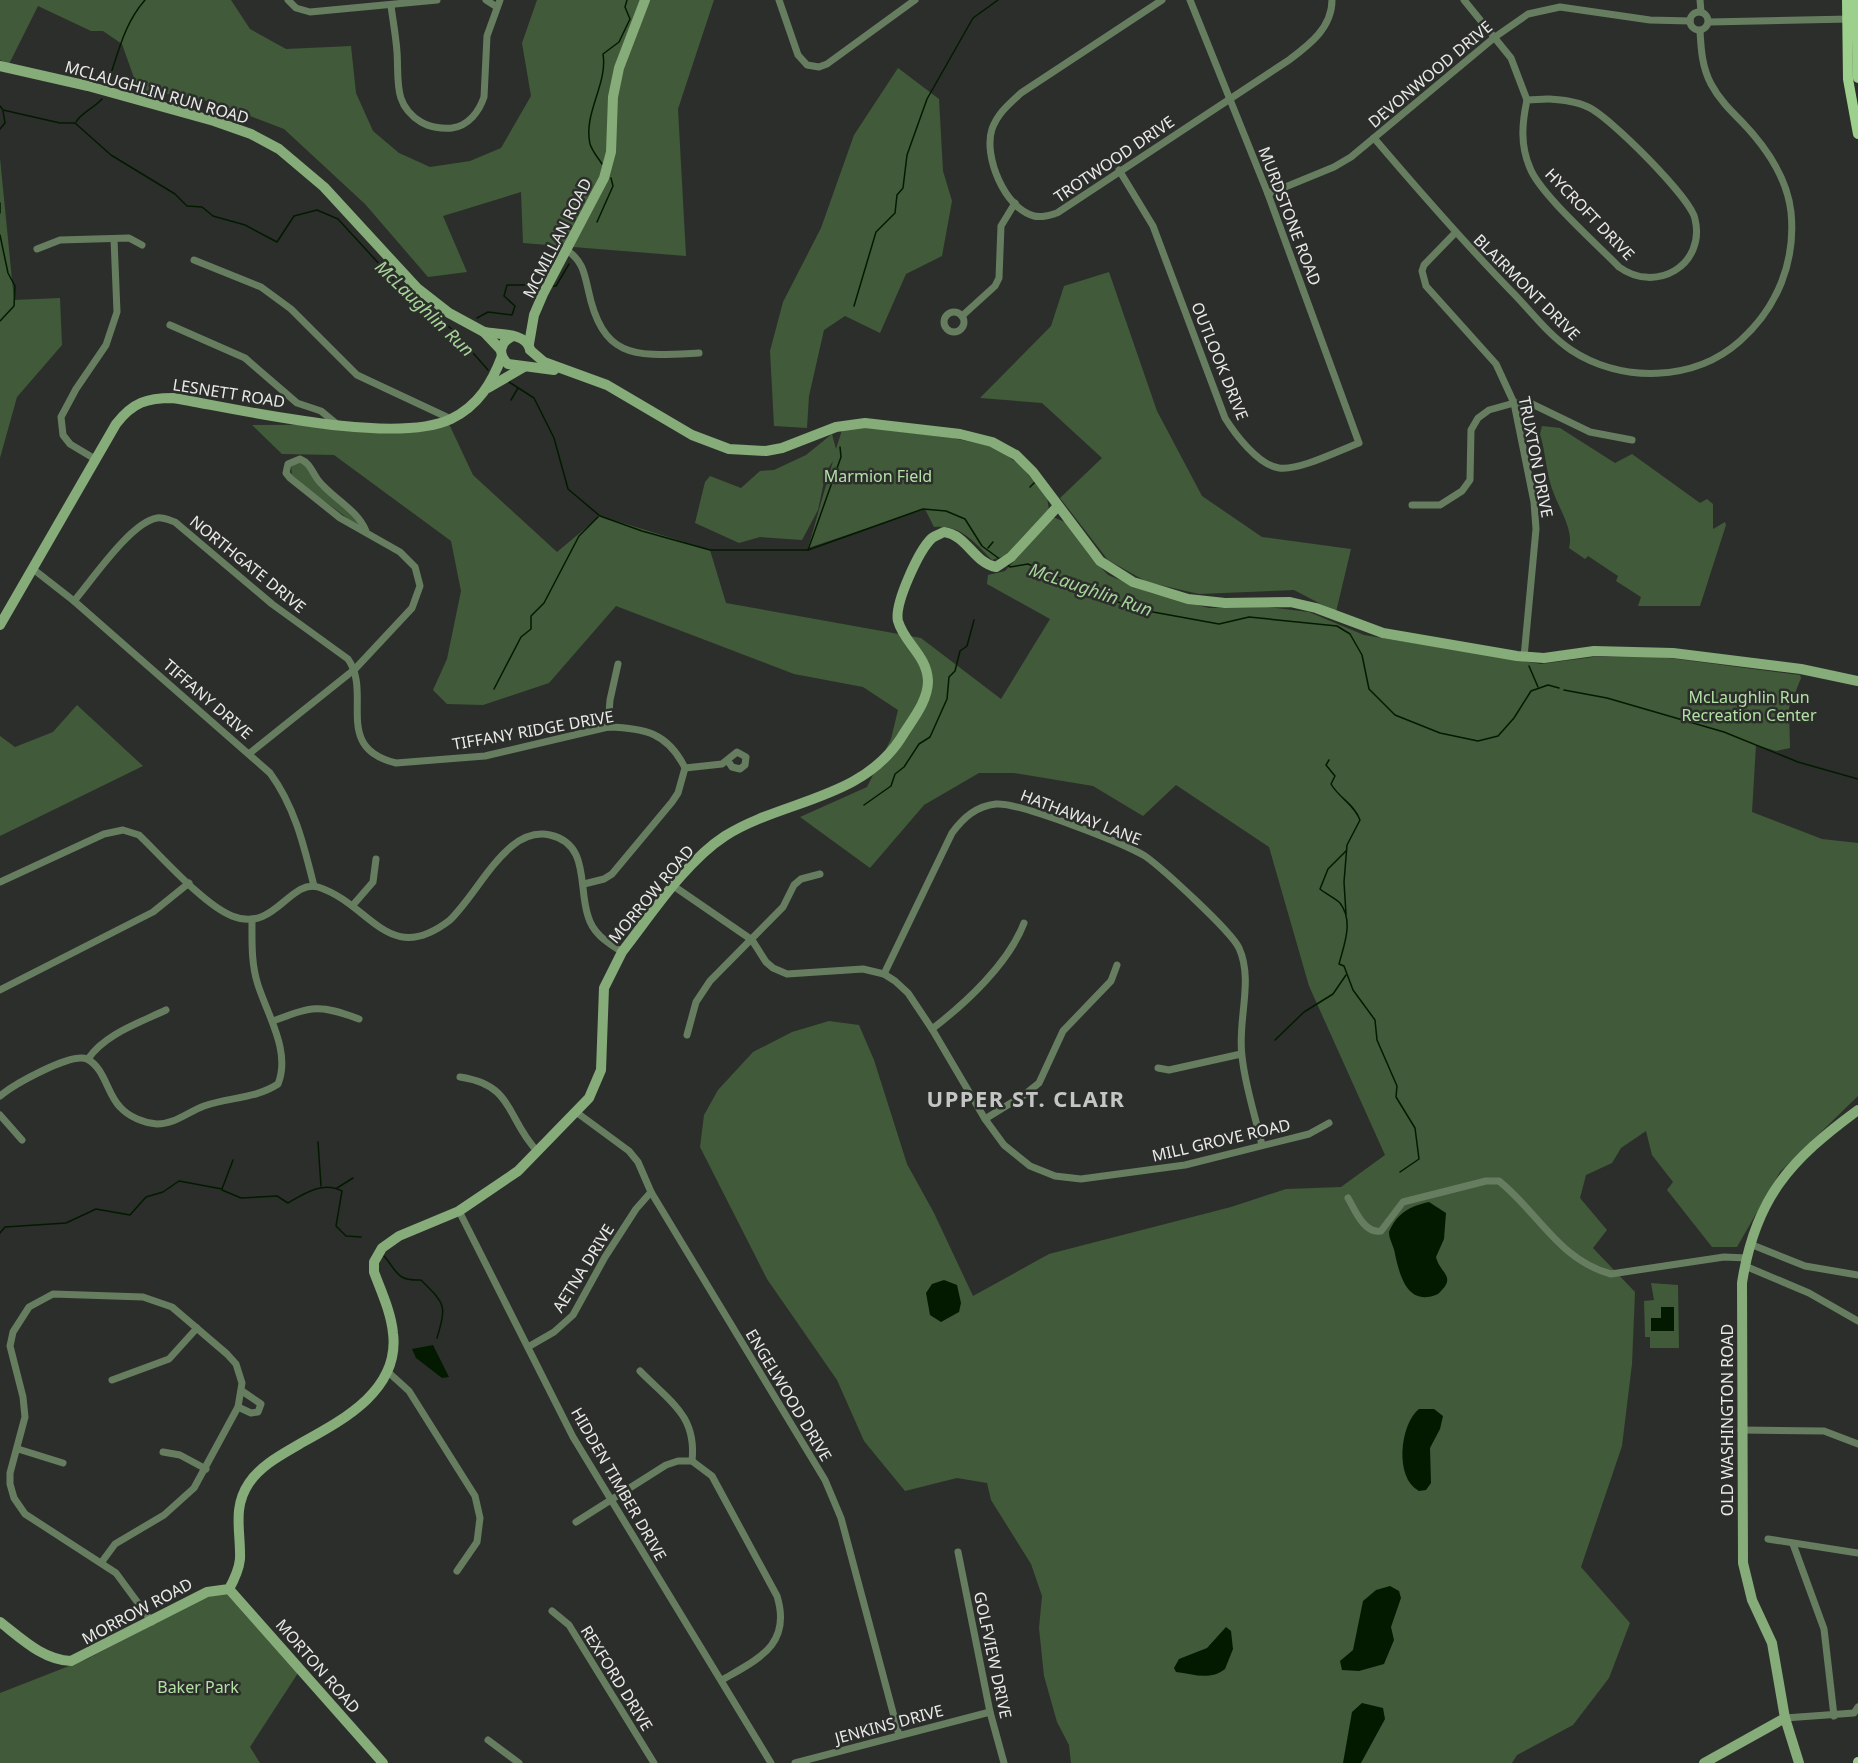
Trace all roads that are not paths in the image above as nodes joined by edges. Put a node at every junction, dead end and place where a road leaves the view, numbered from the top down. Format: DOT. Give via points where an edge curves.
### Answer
graph roads {
  1 [pos="288,0"];
  2 [pos="437,0"];
  3 [pos="486,0"];
  4 [pos="645,0"];
  5 [pos="779,0"];
  6 [pos="915,0"];
  7 [pos="1162,0"];
  8 [pos="1190,0"];
  9 [pos="1332,0"];
  10 [pos="1464,0"];
  11 [pos="1700,0"];
  12 [pos="1846,0"];
  13 [pos="1856,0"];
  14 [pos="499,3"];
  15 [pos="391,6"];
  16 [pos="1701,12"];
  17 [pos="1853,20"];
  18 [pos="1690,21"];
  19 [pos="1709,22"];
  20 [pos="1700,31"];
  21 [pos="1496,37"];
  22 [pos="0,66"];
  23 [pos="1858,78"];
  24 [pos="1230,97"];
  25 [pos="1527,100"];
  26 [pos="1858,134"];
  27 [pos="1374,138"];
  28 [pos="1119,170"];
  29 [pos="1268,194"];
  30 [pos="1015,203"];
  31 [pos="1455,234"];
  32 [pos="114,239"];
  33 [pos="142,245"];
  34 [pos="37,249"];
  35 [pos="567,250"];
  36 [pos="194,261"];
  37 [pos="534,315"];
  38 [pos="962,316"];
  39 [pos="170,325"];
  40 [pos="484,332"];
  41 [pos="513,337"];
  42 [pos="529,347"];
  43 [pos="501,353"];
  44 [pos="699,353"];
  45 [pos="519,366"];
  46 [pos="566,370"];
  47 [pos="490,385"];
  48 [pos="1514,403"];
  49 [pos="451,419"];
  50 [pos="338,425"];
  51 [pos="1632,440"];
  52 [pos="1359,443"];
  53 [pos="95,459"];
  54 [pos="1412,505"];
  55 [pos="1058,506"];
  56 [pos="366,531"];
  57 [pos="33,568"];
  58 [pos="74,601"];
  59 [pos="0,626"];
  60 [pos="1524,657"];
  61 [pos="618,664"];
  62 [pos="355,669"];
  63 [pos="1858,681"];
  64 [pos="608,727"];
  65 [pos="250,753"];
  66 [pos="728,761"];
  67 [pos="685,768"];
  68 [pos="376,859"];
  69 [pos="820,874"];
  70 [pos="0,882"];
  71 [pos="189,883"];
  72 [pos="584,884"];
  73 [pos="314,886"];
  74 [pos="675,887"];
  75 [pos="353,905"];
  76 [pos="252,920"];
  77 [pos="1024,923"];
  78 [pos="752,940"];
  79 [pos="622,952"];
  80 [pos="1118,965"];
  81 [pos="884,974"];
  82 [pos="0,990"];
  83 [pos="166,1010"];
  84 [pos="359,1018"];
  85 [pos="273,1021"];
  86 [pos="932,1029"];
  87 [pos="687,1035"];
  88 [pos="1241,1054"];
  89 [pos="88,1059"];
  90 [pos="1158,1068"];
  91 [pos="460,1077"];
  92 [pos="0,1096"];
  93 [pos="1858,1110"];
  94 [pos="576,1113"];
  95 [pos="0,1115"];
  96 [pos="985,1119"];
  97 [pos="1329,1123"];
  98 [pos="22,1140"];
  99 [pos="1262,1144"];
  100 [pos="538,1152"];
  101 [pos="651,1192"];
  102 [pos="1348,1198"];
  103 [pos="459,1211"];
  104 [pos="1750,1244"];
  105 [pos="1746,1262"];
  106 [pos="1858,1275"];
  107 [pos="1858,1321"];
  108 [pos="197,1328"];
  109 [pos="528,1347"];
  110 [pos="387,1371"];
  111 [pos="640,1371"];
  112 [pos="112,1380"];
  113 [pos="242,1391"];
  114 [pos="238,1407"];
  115 [pos="1741,1430"];
  116 [pos="1858,1444"];
  117 [pos="18,1449"];
  118 [pos="163,1452"];
  119 [pos="692,1461"];
  120 [pos="63,1463"];
  121 [pos="206,1469"];
  122 [pos="610,1499"];
  123 [pos="576,1522"];
  124 [pos="1768,1539"];
  125 [pos="1793,1544"];
  126 [pos="958,1552"];
  127 [pos="1858,1553"];
  128 [pos="101,1563"];
  129 [pos="457,1570"];
  130 [pos="229,1589"];
  131 [pos="552,1611"];
  132 [pos="0,1622"];
  133 [pos="152,1622"];
  134 [pos="722,1680"];
  135 [pos="1858,1707"];
  136 [pos="990,1712"];
  137 [pos="1834,1716"];
  138 [pos="1785,1718"];
  139 [pos="899,1735"];
  140 [pos="488,1740"];
  141 [pos="383,1763"];
  142 [pos="519,1763"];
  143 [pos="654,1763"];
  144 [pos="771,1763"];
  145 [pos="795,1763"];
  146 [pos="1004,1763"];
  147 [pos="1704,1763"];
  148 [pos="1799,1763"];
  1 -- 15 [label="street" via="296,8 310,12"];
  2 -- 15 [label="street"];
  3 -- 14 [label="street"];
  4 -- 35 [label="street, MCMILLAN ROAD" via="618,68 612,152 604,178"];
  5 -- 6 [label="street" via="798,55 807,65 819,67 835,60"];
  7 -- 30 [label="street" via="1021,93 1003,109 992,131 990,156 994,171"];
  8 -- 24 [label="street, MURDSTONE ROAD"];
  9 -- 24 [label="street, TROTWOOD DRIVE" via="1325,25 1311,43"];
  10 -- 21 [label="street, HYCROFT DRIVE"];
  11 -- 16 [label="street"];
  12 -- 17 [label="main road"];
  13 -- 17 [label="main road"];
  14 -- 15 [label="street" via="487,36 481,106 463,124 441,128 426,125 403,107"];
  16 -- 18 [label="street" via="1692,15"];
  16 -- 19 [label="street"];
  17 -- 19 [label="street"];
  17 -- 23 [label="main road"];
  17 -- 26 [label="main road" via="1848,79"];
  18 -- 20 [label="street"];
  18 -- 21 [label="street, DEVONWOOD DRIVE" via="1650,20 1560,7 1528,14"];
  19 -- 20 [label="street"];
  20 -- 31 [label="street, BLAIRMONT DRIVE" via="1711,84 1775,164 1791,212 1790,256 1780,289 1768,310 1734,347 1683,370 1649,374 1617,371 1562,343"];
  21 -- 25 [label="street, HYCROFT DRIVE" via="1511,58"];
  21 -- 27 [label="street, DEVONWOOD DRIVE"];
  22 -- 40 [label="street, MCLAUGHLIN RUN ROAD" via="214,121 273,145 324,187 422,293"];
  24 -- 28 [label="street, TROTWOOD DRIVE"];
  24 -- 29 [label="street, MURDSTONE ROAD"];
  25 -- 25 [label="street, HYCROFT DRIVE" via="1567,100 1606,118 1684,198 1693,210 1697,228 1691,254 1682,265 1656,278 1629,274 1542,186 1530,170 1525,153 1522,122"];
  27 -- 29 [label="street, DEVONWOOD DRIVE" via="1334,167"];
  27 -- 31 [label="street, BLAIRMONT DRIVE"];
  28 -- 30 [label="street, TROTWOOD DRIVE" via="1057,213 1033,216"];
  28 -- 52 [label="street, OUTLOOK DRIVE" via="1153,226 1225,418 1240,441 1278,468 1292,467"];
  29 -- 52 [label="street, MURDSTONE ROAD"];
  30 -- 38 [label="street" via="1001,226 999,278"];
  31 -- 48 [label="street, TRUXTON DRIVE" via="1424,265 1423,279 1434,297 1496,364"];
  32 -- 33 [label="street" via="129,237"];
  32 -- 34 [label="street" via="60,240"];
  32 -- 53 [label="street" via="117,312 106,345 61,417 63,435 70,444"];
  35 -- 37 [label="street, MCMILLAN ROAD"];
  35 -- 44 [label="street" via="581,262 598,326 611,340 645,356"];
  36 -- 49 [label="street" via="261,288 291,309 357,375"];
  37 -- 41 [label="street, MCMILLAN ROAD" via="525,329"];
  37 -- 42 [label="street, MCMILLAN ROAD"];
  39 -- 50 [label="street" via="245,358 297,403 321,411"];
  40 -- 41 [label="street, MCLAUGHLIN RUN ROAD"];
  40 -- 43 [label="street, MCLAUGHLIN RUN ROAD"];
  41 -- 42 [label="street" via="523,339"];
  41 -- 43 [label="street" via="504,342"];
  42 -- 45 [label="street" via="528,359"];
  42 -- 46 [label="street" via="544,362"];
  43 -- 45 [label="street"];
  43 -- 47 [label="street, LESNETT ROAD"];
  45 -- 46 [label="street"];
  45 -- 47 [label="street, LESNETT ROAD"];
  46 -- 55 [label="street" via="607,385 692,435 729,449 782,448 836,427 864,423 982,438 1007,449 1025,463"];
  47 -- 49 [label="street, LESNETT ROAD"];
  48 -- 51 [label="street" via="1530,403 1590,432"];
  48 -- 54 [label="street" via="1489,410 1478,418 1471,430 1470,480 1456,498 1440,506"];
  48 -- 60 [label="street, TRUXTON DRIVE" via="1536,529"];
  49 -- 50 [label="street, LESNETT ROAD" via="412,428"];
  50 -- 53 [label="street, LESNETT ROAD" via="153,398 125,412"];
  53 -- 57 [label="street, LESNETT ROAD"];
  55 -- 60 [label="street" via="1100,561 1133,582 1162,592 1212,602 1290,602 1383,633"];
  55 -- 74 [label="street, MORROW ROAD" via="1003,563 989,566 955,535 944,532 930,540 898,604 897,619 924,662 927,692 886,759 828,794 726,836 711,846"];
  56 -- 56 [label="street" via="340,518 290,478 286,473 288,464 306,461 318,480 358,517"];
  56 -- 62 [label="street" via="409,560 420,586 412,608"];
  57 -- 58 [label="street, TIFFANY DRIVE"];
  57 -- 59 [label="street, LESNETT ROAD"];
  58 -- 62 [label="street, NORTHGATE DRIVE" via="135,529 162,517 175,522 272,604 348,659"];
  58 -- 65 [label="street, TIFFANY DRIVE"];
  60 -- 63 [label="street" via="1594,651 1673,653 1801,669"];
  61 -- 64 [label="street"];
  62 -- 64 [label="street, TIFFANY RIDGE DRIVE" via="355,713 360,736 374,755 396,763 485,756"];
  62 -- 65 [label="street"];
  64 -- 67 [label="street, TIFFANY RIDGE DRIVE" via="663,739"];
  65 -- 73 [label="street, TIFFANY DRIVE" via="282,788 300,829"];
  66 -- 67 [label="street"];
  67 -- 72 [label="street" via="678,793 625,861 604,879"];
  68 -- 75 [label="street" via="373,882"];
  69 -- 78 [label="street" via="794,885 783,907"];
  70 -- 71 [label="street" via="104,834 123,830 139,835"];
  71 -- 76 [label="street" via="218,909 236,918"];
  71 -- 82 [label="street" via="153,912"];
  72 -- 75 [label="street" via="572,848 558,837 541,833 509,848 457,913 429,933 415,938 393,935"];
  72 -- 79 [label="street" via="592,925 599,936"];
  73 -- 75 [label="street"];
  73 -- 76 [label="street" via="291,896 271,914"];
  74 -- 78 [label="street"];
  74 -- 79 [label="street, MORROW ROAD"];
  76 -- 85 [label="street" via="258,984"];
  77 -- 86 [label="street" via="1007,957"];
  78 -- 81 [label="street" via="766,962 787,974 849,969"];
  78 -- 87 [label="street" via="703,991"];
  79 -- 94 [label="street, MORROW ROAD" via="604,988 600,1070 589,1098"];
  80 -- 96 [label="street" via="1111,981 1063,1031 1039,1083"];
  81 -- 86 [label="street, MILL GROVE ROAD" via="908,993"];
  81 -- 88 [label="street, HATHAWAY LANE" via="957,825 980,808 1018,805 1142,855 1230,936 1238,946 1245,972"];
  83 -- 89 [label="street" via="102,1043"];
  84 -- 85 [label="street" via="323,1007 307,1008"];
  85 -- 89 [label="street" via="283,1064 278,1084 262,1094 204,1107 170,1123 133,1118 120,1108"];
  86 -- 96 [label="street, MILL GROVE ROAD"];
  88 -- 90 [label="street" via="1169,1070"];
  88 -- 99 [label="street, HATHAWAY LANE"];
  89 -- 92 [label="street" via="66,1061"];
  91 -- 100 [label="street" via="482,1080 500,1093"];
  93 -- 104 [label="street, OLD WASHINGTON ROAD" via="1789,1169 1763,1210"];
  94 -- 100 [label="street, MORROW ROAD"];
  94 -- 101 [label="street, ENGELWOOD DRIVE" via="629,1151"];
  95 -- 98 [label="street"];
  96 -- 99 [label="street, MILL GROVE ROAD" via="1004,1145 1030,1166 1055,1176 1081,1179 1185,1165"];
  97 -- 99 [label="street, MILL GROVE ROAD" via="1309,1134"];
  100 -- 103 [label="street, MORROW ROAD" via="518,1171"];
  101 -- 109 [label="street, AETNA DRIVE" via="604,1257 573,1315"];
  101 -- 139 [label="street, ENGELWOOD DRIVE" via="825,1480 841,1518"];
  102 -- 105 [label="street" via="1366,1227 1376,1232 1381,1231 1403,1202 1499,1181 1579,1262 1611,1274 1724,1257"];
  103 -- 109 [label="street, HIDDEN TIMBER DRIVE"];
  103 -- 110 [label="street, MORROW ROAD" via="399,1236 378,1254 374,1272 394,1334"];
  104 -- 105 [label="street, OLD WASHINGTON ROAD"];
  104 -- 106 [label="street" via="1805,1266"];
  105 -- 107 [label="street"];
  105 -- 115 [label="street, OLD WASHINGTON ROAD" via="1742,1283"];
  108 -- 112 [label="street" via="169,1359"];
  108 -- 113 [label="street" via="236,1364"];
  108 -- 117 [label="street" via="172,1307 142,1297 65,1293 40,1299 20,1318 10,1346 25,1417"];
  109 -- 122 [label="street, HIDDEN TIMBER DRIVE" via="573,1437"];
  110 -- 129 [label="street" via="409,1391 475,1496 480,1518 477,1542"];
  110 -- 130 [label="street, MORROW ROAD" via="357,1410 276,1458 248,1484 238,1514 240,1562"];
  111 -- 119 [label="street" via="687,1419 694,1438"];
  113 -- 114 [label="street"];
  113 -- 114 [label="street" via="261,1404 258,1412 251,1413"];
  114 -- 121 [label="street"];
  115 -- 116 [label="street" via="1824,1431"];
  115 -- 138 [label="street, OLD WASHINGTON ROAD" via="1743,1563 1752,1600 1772,1643"];
  117 -- 120 [label="street"];
  117 -- 128 [label="street" via="10,1484 25,1514"];
  118 -- 121 [label="street" via="180,1455"];
  119 -- 122 [label="street" via="666,1465"];
  119 -- 134 [label="street" via="712,1476 782,1611 771,1648"];
  121 -- 128 [label="street" via="187,1497 115,1544"];
  122 -- 123 [label="street"];
  122 -- 134 [label="street, HIDDEN TIMBER DRIVE"];
  124 -- 125 [label="street"];
  125 -- 127 [label="street"];
  125 -- 137 [label="street" via="1824,1629"];
  126 -- 136 [label="street, GOLFVIEW DRIVE"];
  128 -- 133 [label="street" via="123,1580"];
  130 -- 133 [label="street, MORROW ROAD" via="207,1592"];
  130 -- 141 [label="street, MORTON ROAD"];
  131 -- 143 [label="street, REXFORD DRIVE" via="569,1625"];
  132 -- 133 [label="street, MORROW ROAD" via="38,1651 71,1661"];
  134 -- 144 [label="street, HIDDEN TIMBER DRIVE"];
  135 -- 137 [label="street" via="1854,1713"];
  136 -- 139 [label="street, JENKINS DRIVE"];
  136 -- 146 [label="street, GOLFVIEW DRIVE"];
  137 -- 138 [label="street"];
  138 -- 147 [label="street"];
  138 -- 148 [label="street, OLD WASHINGTON ROAD"];
  139 -- 145 [label="street, JENKINS DRIVE"];
  140 -- 142 [label="street"];
}
